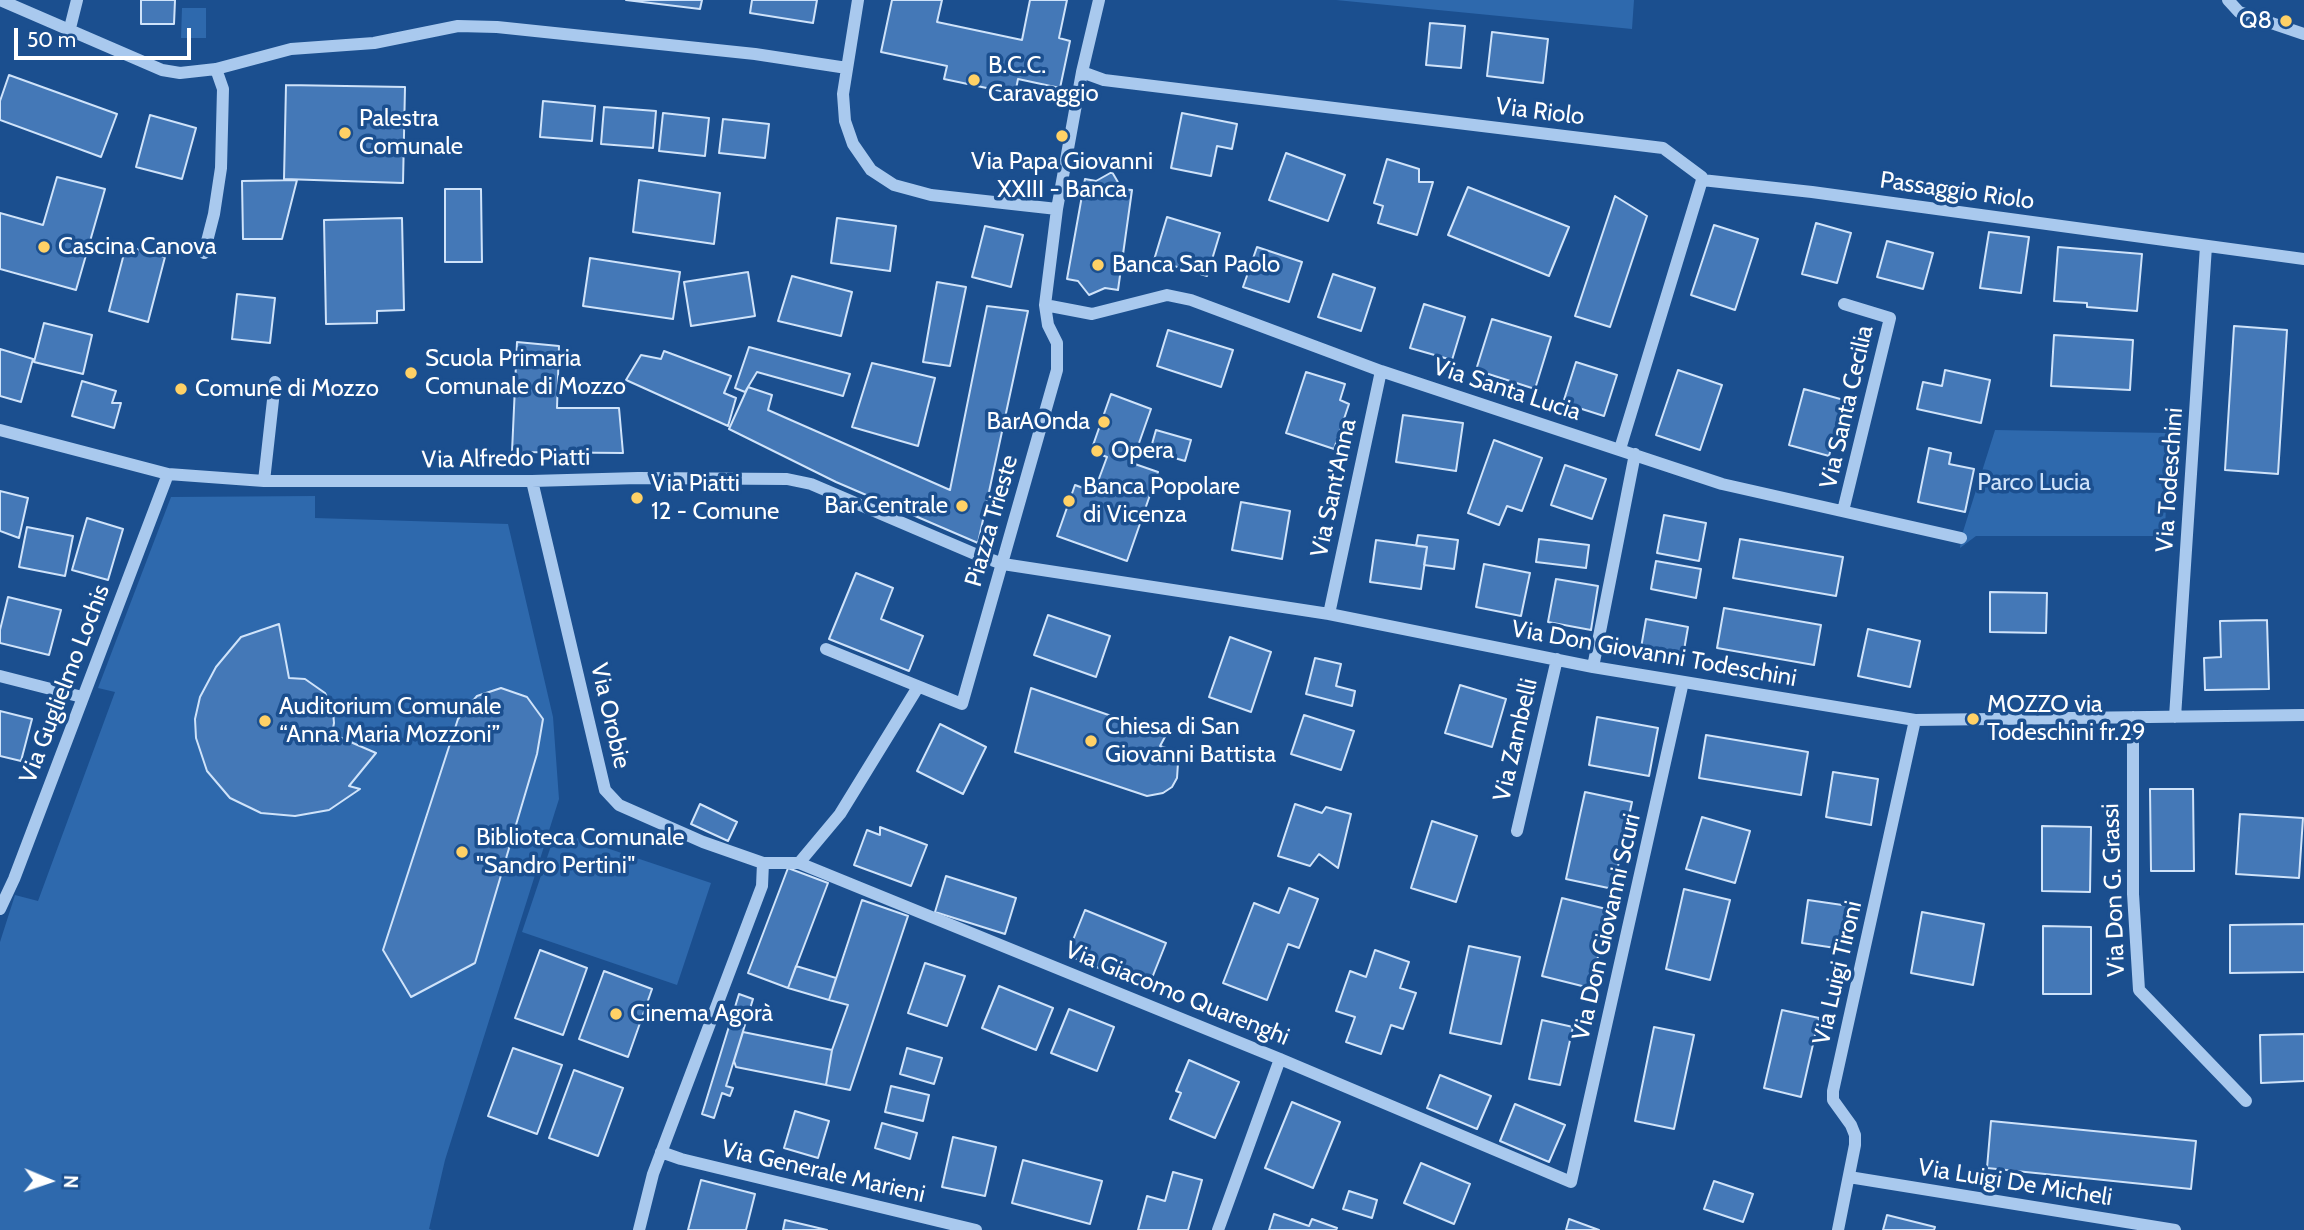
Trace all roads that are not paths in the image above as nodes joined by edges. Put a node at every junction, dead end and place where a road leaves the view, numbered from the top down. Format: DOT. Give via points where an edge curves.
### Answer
graph roads {
  1 [pos="0,0"];
  2 [pos="77,0"];
  3 [pos="858,0"];
  4 [pos="1099,0"];
  5 [pos="2228,0"];
  6 [pos="69,32"];
  7 [pos="2304,34"];
  8 [pos="846,68"];
  9 [pos="216,69"];
  10 [pos="1082,72"];
  11 [pos="1702,180"];
  12 [pos="1057,209"];
  13 [pos="2206,246"];
  14 [pos="204,253"];
  15 [pos="2304,259"];
  16 [pos="1843,304"];
  17 [pos="1045,305"];
  18 [pos="1381,371"];
  19 [pos="275,382"];
  20 [pos="0,430"];
  21 [pos="1620,449"];
  22 [pos="1635,454"];
  23 [pos="168,474"];
  24 [pos="264,481"];
  25 [pos="531,481"];
  26 [pos="1843,511"];
  27 [pos="1961,538"];
  28 [pos="1003,564"];
  29 [pos="1328,614"];
  30 [pos="826,649"];
  31 [pos="1557,659"];
  32 [pos="1593,667"];
  33 [pos="0,676"];
  34 [pos="1684,682"];
  35 [pos="918,687"];
  36 [pos="82,697"];
  37 [pos="2304,715"];
  38 [pos="2133,717"];
  39 [pos="2175,717"];
  40 [pos="1915,720"];
  41 [pos="1517,831"];
  42 [pos="763,863"];
  43 [pos="799,863"];
  44 [pos="0,909"];
  45 [pos="1280,1059"];
  46 [pos="2246,1101"];
  47 [pos="661,1152"];
  48 [pos="1849,1177"];
  49 [pos="1571,1182"];
  50 [pos="639,1230"];
  51 [pos="976,1230"];
  52 [pos="1218,1230"];
  53 [pos="1838,1230"];
  54 [pos="2175,1230"];
  1 -- 6 [label="street"];
  2 -- 6 [label="street"];
  3 -- 8 [label="street"];
  4 -- 10 [label="street"];
  5 -- 7 [label="street" via="2239,12"];
  6 -- 9 [label="street" via="162,70"];
  8 -- 9 [label="street" via="755,54 458,26 374,43 291,49"];
  8 -- 12 [label="street" via="845,121 853,144 882,179 931,195"];
  9 -- 14 [label="street" via="223,89 221,168"];
  10 -- 11 [label="street, Via Riolo" via="1104,79 1663,148"];
  10 -- 12 [label="street"];
  11 -- 13 [label="street, Passaggio Riolo"];
  11 -- 21 [label="street"];
  12 -- 17 [label="street"];
  13 -- 15 [label="street, Passaggio Riolo"];
  13 -- 39 [label="street, Via Todeschini"];
  16 -- 26 [label="street, Via Santa Cecilia" via="1889,318"];
  17 -- 18 [label="street, Via Santa Lucia" via="1092,314 1167,295"];
  17 -- 28 [label="street, Piazza Trieste" via="1057,343 1057,370"];
  18 -- 21 [label="street, Via Santa Lucia"];
  18 -- 29 [label="street, Via Sant'Anna"];
  19 -- 24 [label="street"];
  20 -- 23 [label="street, Via Alfredo Piatti"];
  21 -- 22 [label="street, Via Santa Lucia"];
  22 -- 26 [label="street, Via Santa Lucia" via="1722,484"];
  22 -- 32 [label="street"];
  23 -- 24 [label="street, Via Alfredo Piatti"];
  23 -- 36 [label="street, Via Guglielmo Lochis"];
  24 -- 25 [label="street, Via Alfredo Piatti"];
  25 -- 28 [label="street, Via Alfredo Piatti" via="787,479 811,484"];
  25 -- 42 [label="street, Via Orobie" via="606,790 626,810"];
  26 -- 27 [label="street, Via Santa Lucia"];
  28 -- 29 [label="street, Via Don Giovanni Todeschini"];
  28 -- 35 [label="street, Piazza Trieste" via="962,704"];
  29 -- 31 [label="street, Via Don Giovanni Todeschini"];
  30 -- 35 [label="street, Piazza Trieste"];
  31 -- 32 [label="street, Via Don Giovanni Todeschini"];
  31 -- 41 [label="street, Via Zambelli"];
  32 -- 34 [label="street, Via Don Giovanni Todeschini"];
  33 -- 36 [label="street"];
  34 -- 40 [label="street, Via Don Giovanni Todeschini"];
  34 -- 49 [label="street, Via Don Giovanni Scuri"];
  35 -- 43 [label="street" via="840,814"];
  36 -- 44 [label="street, Via Guglielmo Lochis"];
  37 -- 39 [label="street, Via Don Giovanni Todeschini"];
  38 -- 39 [label="street, Via Don Giovanni Todeschini"];
  38 -- 40 [label="street, Via Don Giovanni Todeschini"];
  38 -- 46 [label="street, Via Don G. Grassi" via="2133,894 2139,990"];
  40 -- 48 [label="street, Via Luigi Tironi" via="1833,1091 1833,1100 1855,1135"];
  42 -- 43 [label="street, Via Giacomo Quarenghi"];
  42 -- 47 [label="street" via="762,887"];
  43 -- 45 [label="street, Via Giacomo Quarenghi"];
  45 -- 49 [label="street, Via Giacomo Quarenghi"];
  45 -- 52 [label="street"];
  47 -- 50 [label="street"];
  47 -- 51 [label="street, Via Generale Marieni"];
  48 -- 53 [label="street, Via Luigi Tironi"];
  48 -- 54 [label="street, Via Luigi De Micheli"];
}
